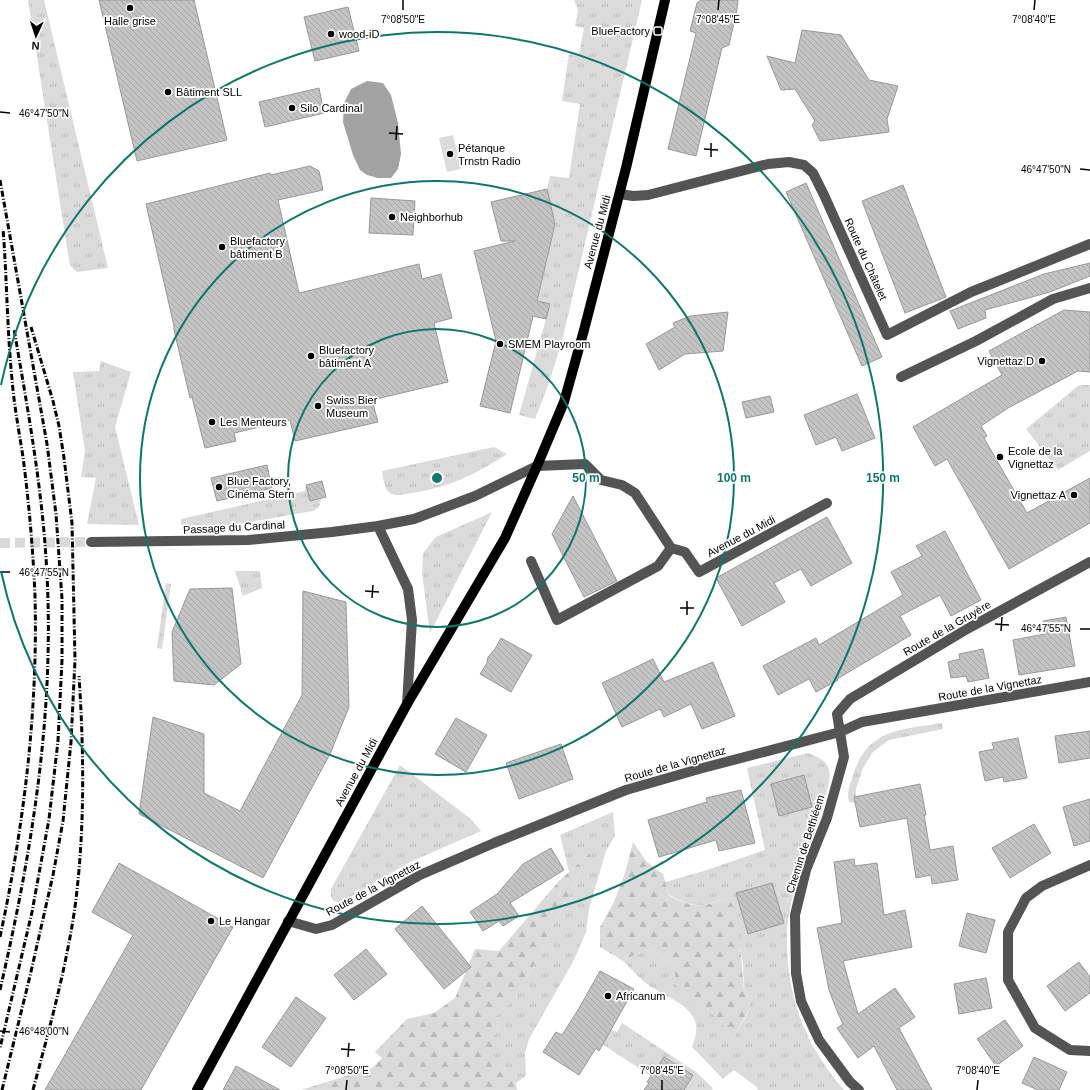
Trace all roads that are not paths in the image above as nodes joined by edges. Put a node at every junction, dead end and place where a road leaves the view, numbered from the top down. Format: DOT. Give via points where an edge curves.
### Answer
graph roads {
  1 [pos="665,0"];
  2 [pos="620,194"];
  3 [pos="1090,244"];
  4 [pos="1090,288"];
  5 [pos="901,377"];
  6 [pos="537,466"];
  7 [pos="827,503"];
  8 [pos="378,526"];
  9 [pos="91,542"];
  10 [pos="672,548"];
  11 [pos="531,561"];
  12 [pos="1090,562"];
  13 [pos="1090,682"];
  14 [pos="407,704"];
  15 [pos="840,732"];
  16 [pos="1090,864"];
  17 [pos="288,921"];
  18 [pos="1090,1051"];
  19 [pos="197,1090"];
  20 [pos="859,1090"];
  1 -- 2 [label="main road, Avenue du Midi"];
  2 -- 3 [label="street, Route du Châtelet" via="648,195 768,164 789,162 804,166 813,173 824,195 887,335 971,292"];
  2 -- 6 [label="main road, Avenue du Midi" via="564,402"];
  4 -- 5 [label="street" via="1052,299 976,341"];
  6 -- 8 [label="street, Passage du Cardinal" via="475,496 414,519"];
  6 -- 10 [label="street, Avenue du Midi" via="585,464 601,480 622,485 635,493"];
  6 -- 14 [label="main road, Avenue du Midi" via="505,538"];
  7 -- 10 [label="street, Avenue du Midi" via="699,572 685,552"];
  8 -- 9 [label="street, Passage du Cardinal" via="248,540"];
  8 -- 14 [label="street" via="408,589 412,620"];
  10 -- 11 [label="street" via="658,566 557,620"];
  12 -- 15 [label="street, Route de la Gruyère" via="967,629 850,698 837,714"];
  13 -- 15 [label="street, Route de la Vignettaz" via="862,722"];
  14 -- 17 [label="main road, Avenue du Midi"];
  15 -- 17 [label="street, Route de la Vignettaz" via="626,790 420,876 332,925 316,929"];
  15 -- 20 [label="street, Chemin de Bethléem" via="844,757 827,818 806,870 795,915 796,973 801,1001 820,1040 850,1082"];
  16 -- 18 [label="street" via="1042,886 1026,898 1008,932 1008,980 1035,1028 1070,1050"];
  17 -- 19 [label="main road, Avenue du Midi"];
}
